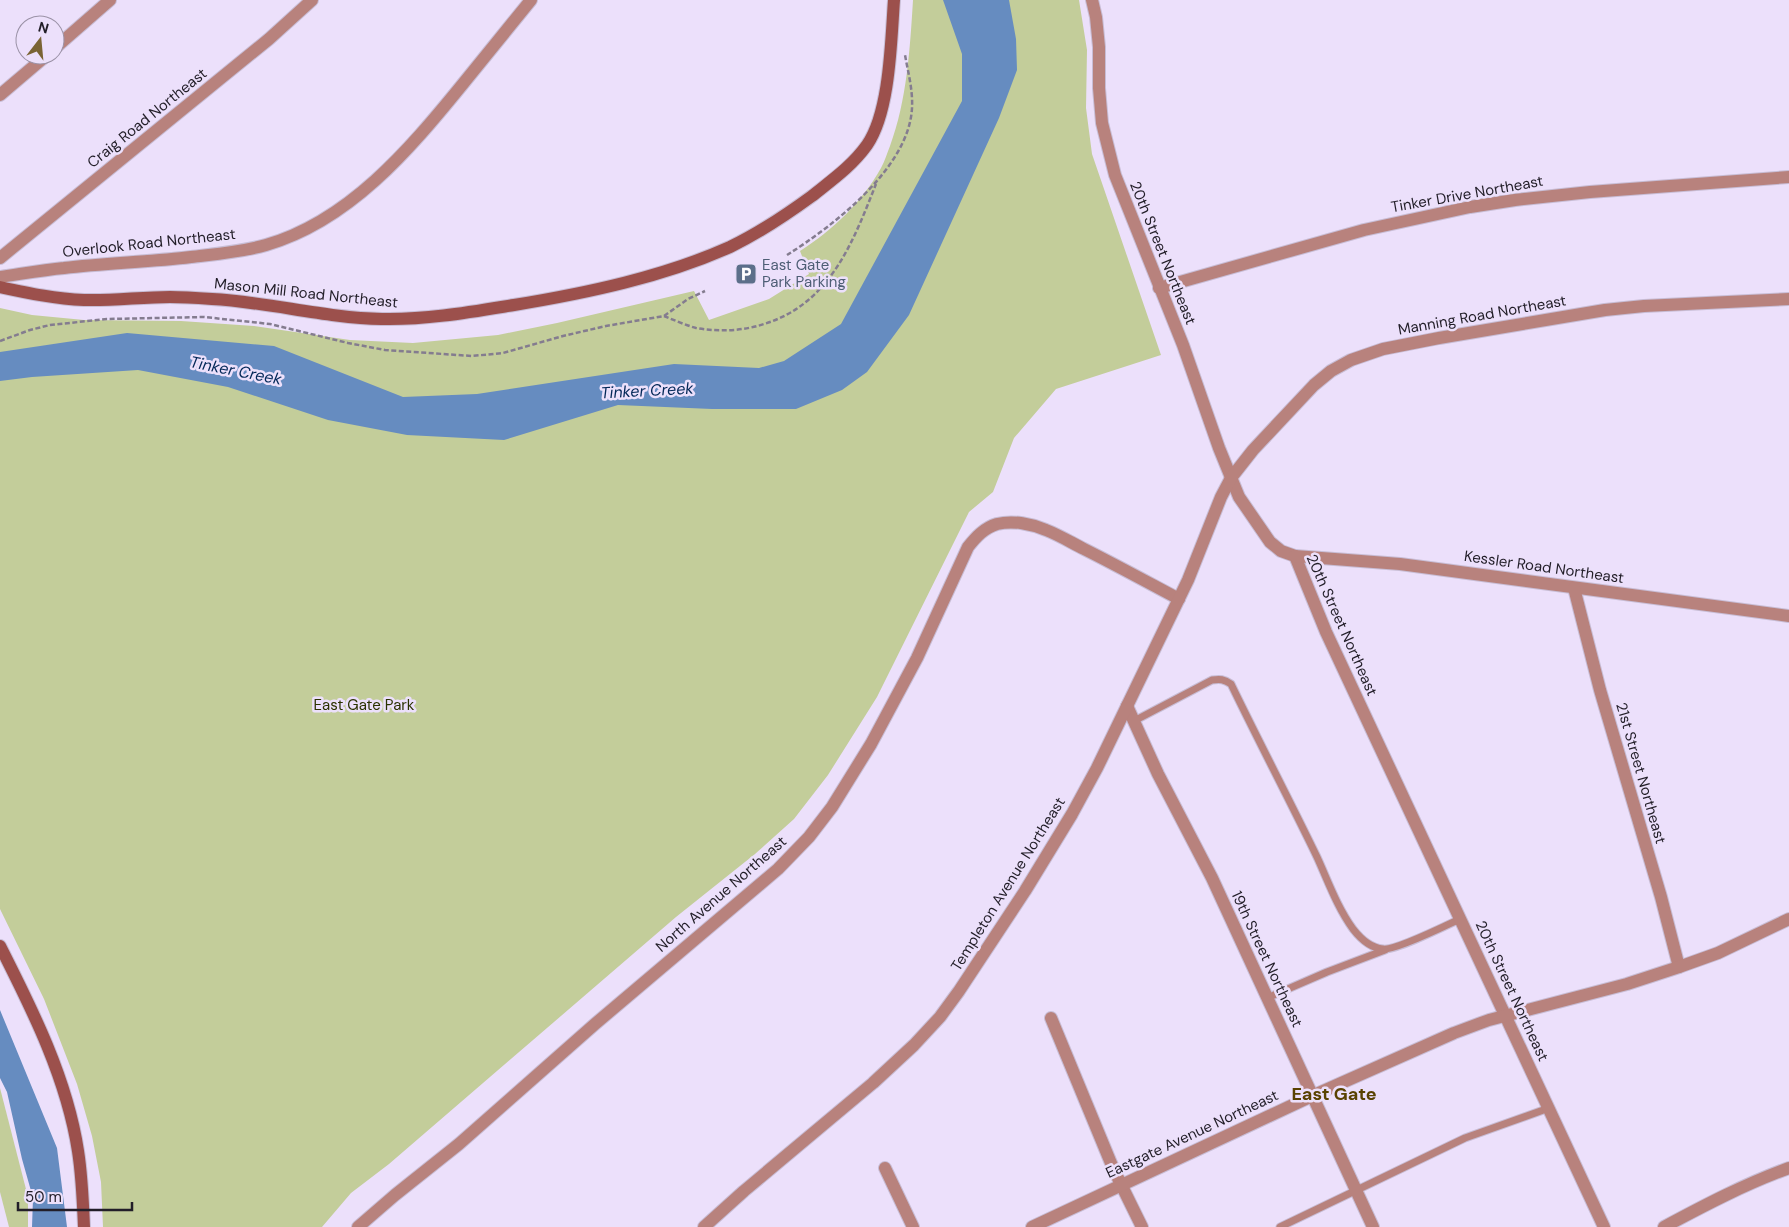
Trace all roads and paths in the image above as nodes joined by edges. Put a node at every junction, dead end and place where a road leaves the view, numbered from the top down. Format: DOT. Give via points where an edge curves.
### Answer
graph roads {
  1 [pos="110,0"];
  2 [pos="312,0"];
  3 [pos="531,0"];
  4 [pos="894,0"];
  5 [pos="1092,0"];
  6 [pos="65,39"];
  7 [pos="34,65"];
  8 [pos="0,95"];
  9 [pos="1789,177"];
  10 [pos="877,181"];
  11 [pos="0,258"];
  12 [pos="0,277"];
  13 [pos="0,287"];
  14 [pos="1159,288"];
  15 [pos="1789,299"];
  16 [pos="664,316"];
  17 [pos="1231,478"];
  18 [pos="1295,556"];
  19 [pos="1574,588"];
  20 [pos="1178,599"];
  21 [pos="1789,616"];
  22 [pos="1127,706"];
  23 [pos="1134,721"];
  24 [pos="1460,919"];
  25 [pos="1789,919"];
  26 [pos="0,946"];
  27 [pos="1385,950"];
  28 [pos="1680,967"];
  29 [pos="1268,998"];
  30 [pos="1505,1016"];
  31 [pos="1052,1018"];
  32 [pos="1312,1096"];
  33 [pos="1549,1108"];
  34 [pos="885,1168"];
  35 [pos="1789,1168"];
  36 [pos="1122,1186"];
  37 [pos="1356,1191"];
  38 [pos="84,1227"];
  39 [pos="358,1227"];
  40 [pos="704,1227"];
  41 [pos="913,1227"];
  42 [pos="1032,1227"];
  43 [pos="1142,1227"];
  44 [pos="1280,1227"];
  45 [pos="1373,1227"];
  46 [pos="1604,1227"];
  47 [pos="1664,1227"];
  1 -- 6 [label="street"];
  2 -- 11 [label="street, Craig Road Northeast" via="269,39"];
  3 -- 12 [label="street, Overlook Road Northeast" via="409,148 351,200 288,238 264,246 212,254"];
  4 -- 13 [label="street, Mason Mill Road Northeast" via="882,110 868,144 855,160 826,185 763,229 732,246 654,274 539,301 406,319 360,317 216,299 56,298"];
  5 -- 14 [label="street, 20th Street Northeast" via="1107,149"];
  7 -- 8 [label="street"];
  9 -- 14 [label="street, Tinker Drive Northeast" via="1590,192 1479,206 1364,230"];
  10 -- 16 [label="path" via="842,259 826,284 806,304 781,319 754,328 723,331 695,327"];
  14 -- 17 [label="street, 20th Street Northeast"];
  15 -- 17 [label="street, Manning Road Northeast" via="1605,310 1383,349 1351,360 1314,385"];
  17 -- 18 [label="street, 20th Street Northeast" via="1238,496 1270,542"];
  17 -- 20 [label="street, Templeton Avenue Northeast"];
  18 -- 19 [label="street, Kessler Road Northeast" via="1400,564"];
  18 -- 24 [label="street, 20th Street Northeast" via="1326,632"];
  19 -- 21 [label="street, Kessler Road Northeast"];
  19 -- 28 [label="street, 21st Street Northeast"];
  20 -- 22 [label="street, Templeton Avenue Northeast"];
  20 -- 39 [label="street, North Avenue Northeast" via="1047,530 1010,523 985,529 968,548 917,658 872,744 832,807 808,836 778,869 460,1144"];
  22 -- 23 [label="street, 19th Street Northeast"];
  22 -- 40 [label="street, Templeton Avenue Northeast" via="1067,822 1020,899 940,1017 873,1083"];
  23 -- 27 [label="lane" via="1212,680 1226,680 1231,684 1339,906 1362,939"];
  23 -- 29 [label="street, 19th Street Northeast"];
  24 -- 27 [label="lane"];
  24 -- 30 [label="street, 20th Street Northeast"];
  25 -- 28 [label="street, Eastgate Avenue Northeast" via="1718,953"];
  26 -- 38 [label="street" via="39,1027 72,1122 82,1183"];
  27 -- 29 [label="lane"];
  28 -- 30 [label="street, Eastgate Avenue Northeast"];
  29 -- 32 [label="street, 19th Street Northeast"];
  30 -- 32 [label="street, Eastgate Avenue Northeast" via="1454,1033"];
  30 -- 33 [label="street, 20th Street Northeast"];
  31 -- 36 [label="street"];
  32 -- 36 [label="street, Eastgate Avenue Northeast"];
  32 -- 37 [label="street, 19th Street Northeast"];
  33 -- 37 [label="lane" via="1465,1138"];
  33 -- 46 [label="street, 20th Street Northeast"];
  34 -- 41 [label="street"];
  35 -- 47 [label="street" via="1721,1196"];
  36 -- 42 [label="street, Eastgate Avenue Northeast"];
  36 -- 43 [label="street"];
  37 -- 44 [label="lane"];
  37 -- 45 [label="street, 19th Street Northeast"];
}
